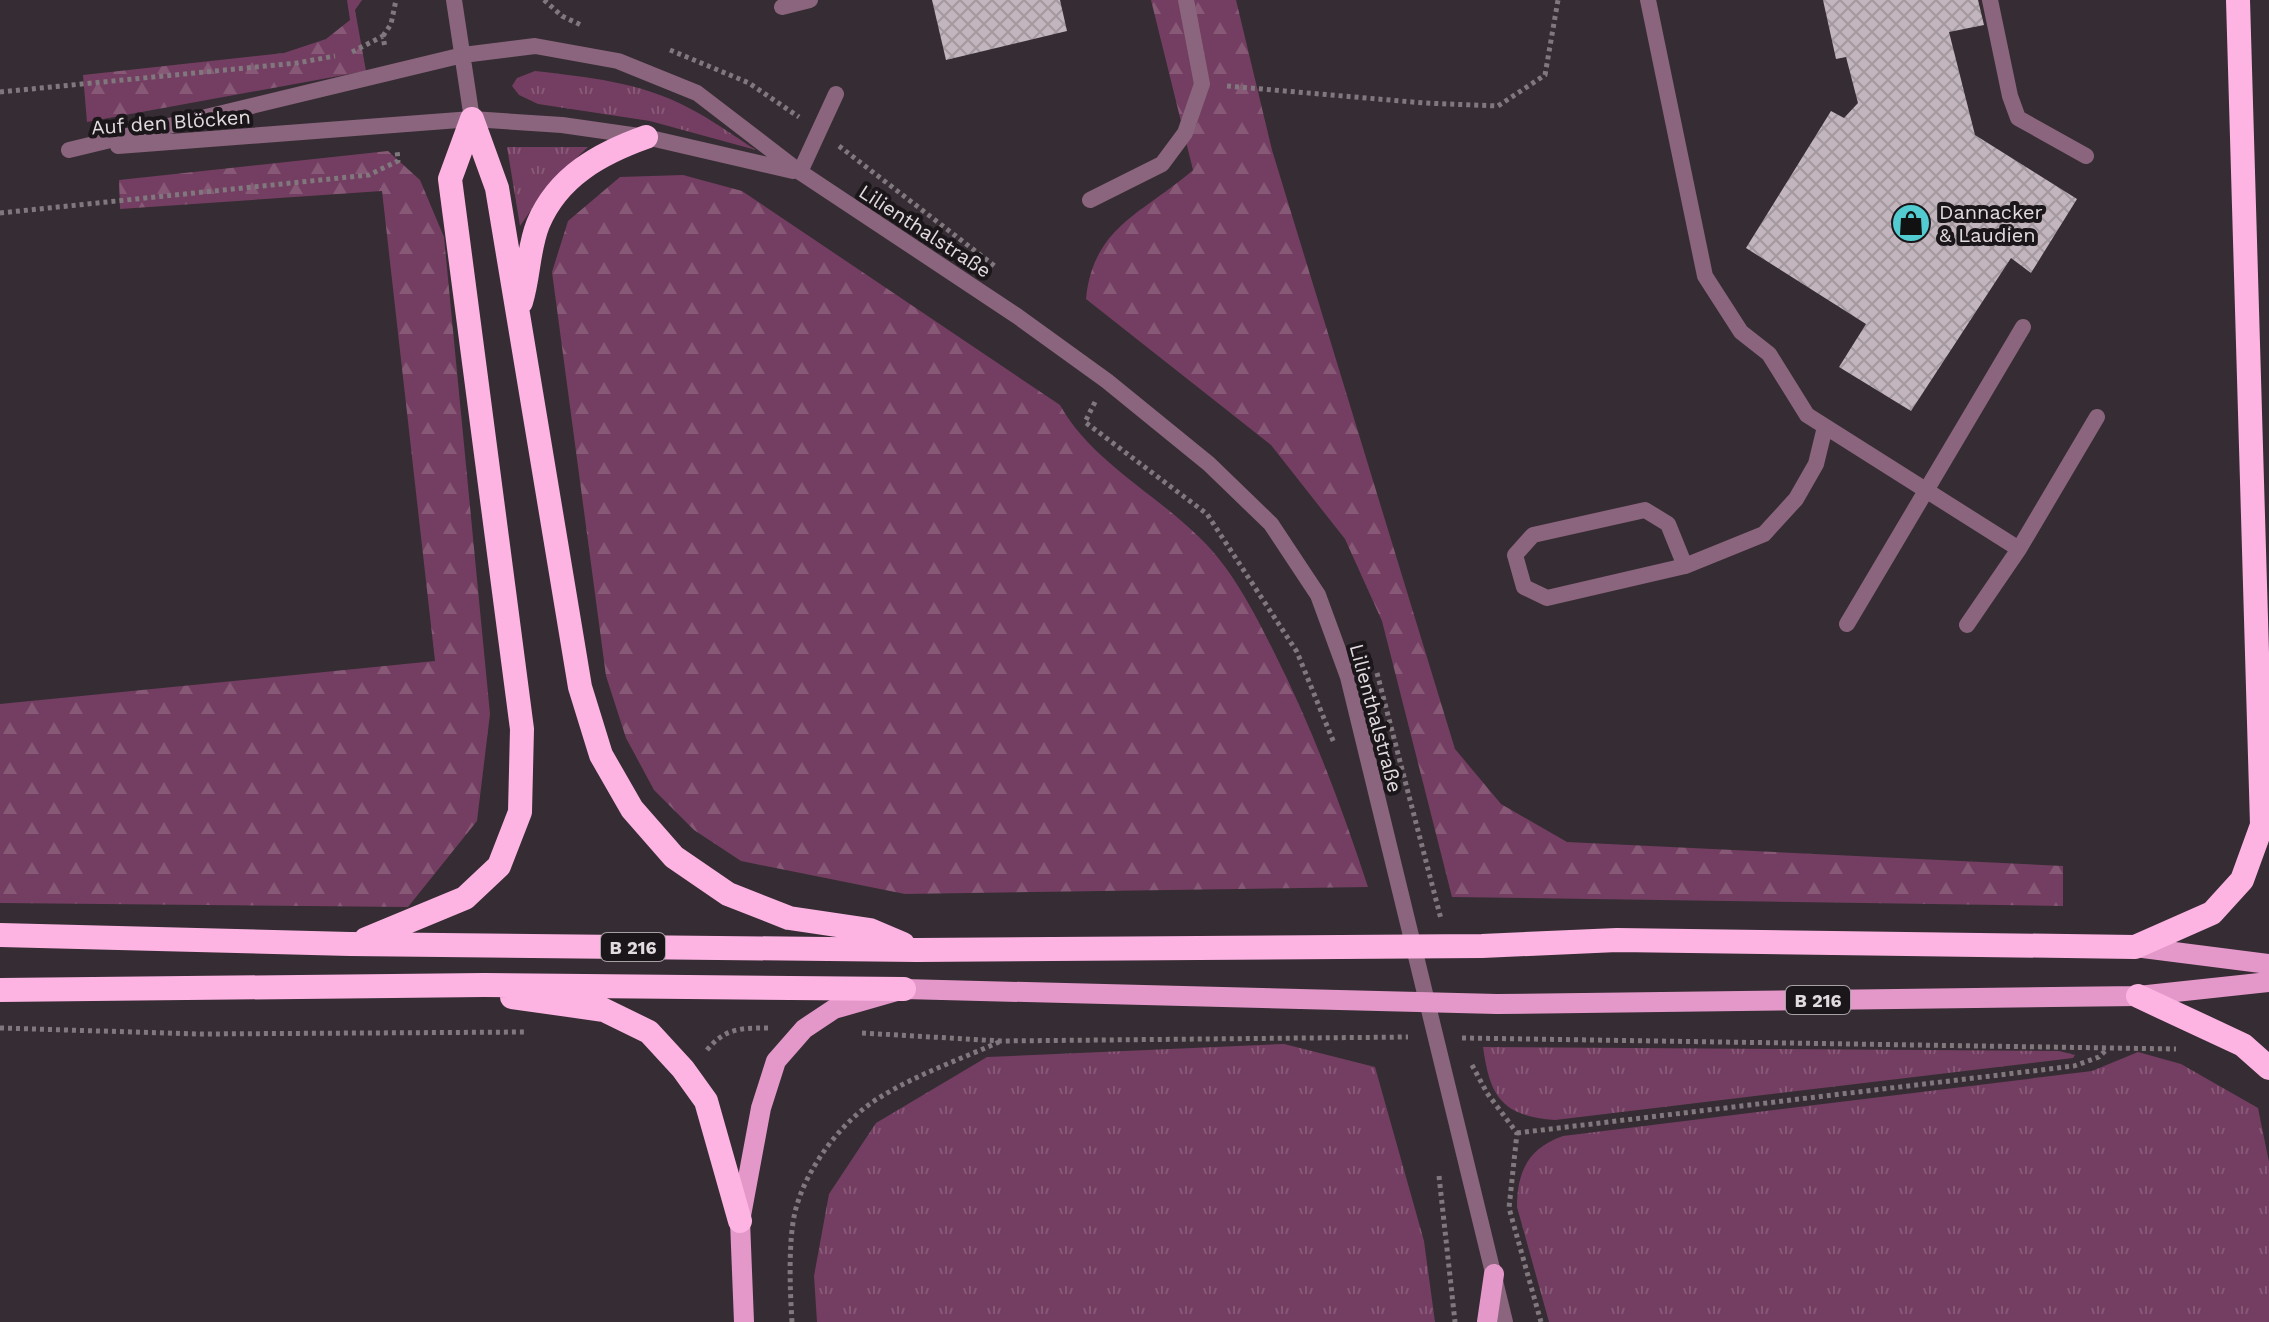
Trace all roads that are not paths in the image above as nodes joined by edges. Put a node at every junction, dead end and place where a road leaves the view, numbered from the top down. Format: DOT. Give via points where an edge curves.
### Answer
graph roads {
  1 [pos="454,0"];
  2 [pos="810,0"];
  3 [pos="1186,0"];
  4 [pos="1648,0"];
  5 [pos="1990,0"];
  6 [pos="2238,0"];
  7 [pos="782,7"];
  8 [pos="463,55"];
  9 [pos="836,94"];
  10 [pos="472,119"];
  11 [pos="646,137"];
  12 [pos="2086,156"];
  13 [pos="800,172"];
  14 [pos="1090,200"];
  15 [pos="518,312"];
  16 [pos="2023,327"];
  17 [pos="2097,417"];
  18 [pos="1825,427"];
  19 [pos="1926,491"];
  20 [pos="2019,549"];
  21 [pos="1685,566"];
  22 [pos="1847,624"];
  23 [pos="1967,625"];
  24 [pos="0,935"];
  25 [pos="350,944"];
  26 [pos="2135,947"];
  27 [pos="917,950"];
  28 [pos="2269,964"];
  29 [pos="2269,982"];
  30 [pos="484,985"];
  31 [pos="904,989"];
  32 [pos="0,990"];
  33 [pos="2138,996"];
  34 [pos="2269,1068"];
  35 [pos="740,1221"];
  36 [pos="1494,1274"];
  37 [pos="744,1322"];
  38 [pos="1487,1322"];
  39 [pos="1505,1322"];
  1 -- 8 [label="street"];
  2 -- 7 [label="street"];
  3 -- 14 [label="street" via="1202,84 1185,133 1162,164"];
  4 -- 18 [label="street" via="1705,276 1741,332 1769,354 1807,415"];
  5 -- 12 [label="street" via="2018,118"];
  6 -- 26 [label="highway" via="2262,825 2242,880 2212,913"];
  8 -- 10 [label="street"];
  8 -- 10 [label="street, Auf den Blöcken" via="69,150"];
  8 -- 13 [label="street, Lilienthalstraße" via="535,46 618,61 697,93"];
  9 -- 13 [label="street"];
  10 -- 11 [label="street, Lilienthalstraße"];
  10 -- 15 [label="highway" via="497,188"];
  10 -- 25 [label="highway" via="450,179 522,729 520,812 499,866 465,898"];
  11 -- 13 [label="street, Lilienthalstraße"];
  11 -- 15 [label="highway" via="608,150 578,170 558,193 539,222"];
  13 -- 36 [label="street, Lilienthalstraße" via="1017,316 1209,464 1271,524 1318,595 1348,677"];
  15 -- 27 [label="highway" via="580,687 601,755 632,809 674,857 728,894 789,918 870,930"];
  16 -- 19 [label="street"];
  17 -- 20 [label="street"];
  18 -- 19 [label="street"];
  18 -- 21 [label="street" via="1816,464 1778,520 1753,539"];
  19 -- 20 [label="street"];
  19 -- 22 [label="street"];
  20 -- 23 [label="street"];
  21 -- 21 [label="street" via="1547,598 1524,587 1515,555 1533,535 1645,510 1668,524"];
  24 -- 25 [label="highway, B 216"];
  25 -- 27 [label="highway, B 216"];
  26 -- 27 [label="highway, B 216" via="1617,940 1482,946"];
  26 -- 28 [label="main road, B 216"];
  29 -- 33 [label="main road, B 216"];
  30 -- 31 [label="highway, B 216"];
  30 -- 32 [label="highway, B 216"];
  30 -- 35 [label="highway" via="515,998 604,1010 649,1032 706,1101"];
  31 -- 33 [label="main road, B 216" via="1497,1004"];
  31 -- 35 [label="main road" via="834,1009 804,1029 776,1061 761,1108"];
  33 -- 34 [label="highway" via="2243,1045"];
  35 -- 37 [label="main road"];
  36 -- 38 [label="main road"];
  36 -- 39 [label="street, Lilienthalstraße"];
}
